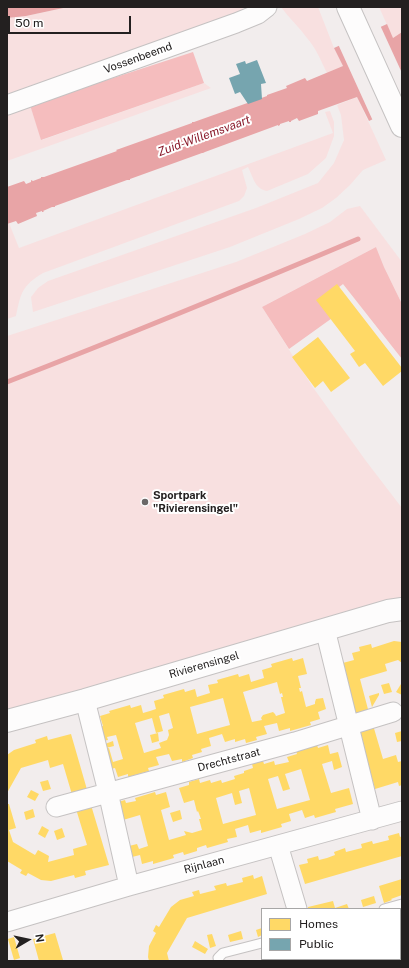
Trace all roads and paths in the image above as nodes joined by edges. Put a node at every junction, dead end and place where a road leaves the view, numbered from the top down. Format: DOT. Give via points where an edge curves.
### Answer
graph roads {
  1 [pos="267,7"];
  2 [pos="348,7"];
  3 [pos="7,105"];
  4 [pos="402,126"];
  5 [pos="402,609"];
  6 [pos="325,630"];
  7 [pos="85,700"];
  8 [pos="393,712"];
  9 [pos="7,721"];
  10 [pos="348,726"];
  11 [pos="108,792"];
  12 [pos="56,807"];
  13 [pos="402,811"];
  14 [pos="372,820"];
  15 [pos="278,845"];
  16 [pos="129,886"];
  17 [pos="402,904"];
  18 [pos="297,908"];
  19 [pos="388,908"];
  20 [pos="7,922"];
  21 [pos="261,943"];
  22 [pos="219,961"];
  1 -- 3 [label="street, Vossenbeemd" via="258,14 236,23"];
  2 -- 4 [label="street"];
  5 -- 6 [label="street, Rivierensingel"];
  6 -- 7 [label="street, Rivierensingel"];
  6 -- 10 [label="street"];
  7 -- 9 [label="street, Rivierensingel"];
  7 -- 11 [label="street"];
  8 -- 10 [label="street, Drechtstraat"];
  10 -- 11 [label="street, Drechtstraat"];
  10 -- 14 [label="street"];
  11 -- 12 [label="street, Drechtstraat"];
  11 -- 16 [label="street"];
  13 -- 14 [label="street, Rijnlaan"];
  14 -- 15 [label="street, Rijnlaan"];
  15 -- 16 [label="street, Rijnlaan"];
  15 -- 18 [label="street"];
  16 -- 20 [label="street, Rijnlaan"];
  17 -- 19 [label="lane"];
  21 -- 22 [label="lane" via="223,953 218,958"];
}
